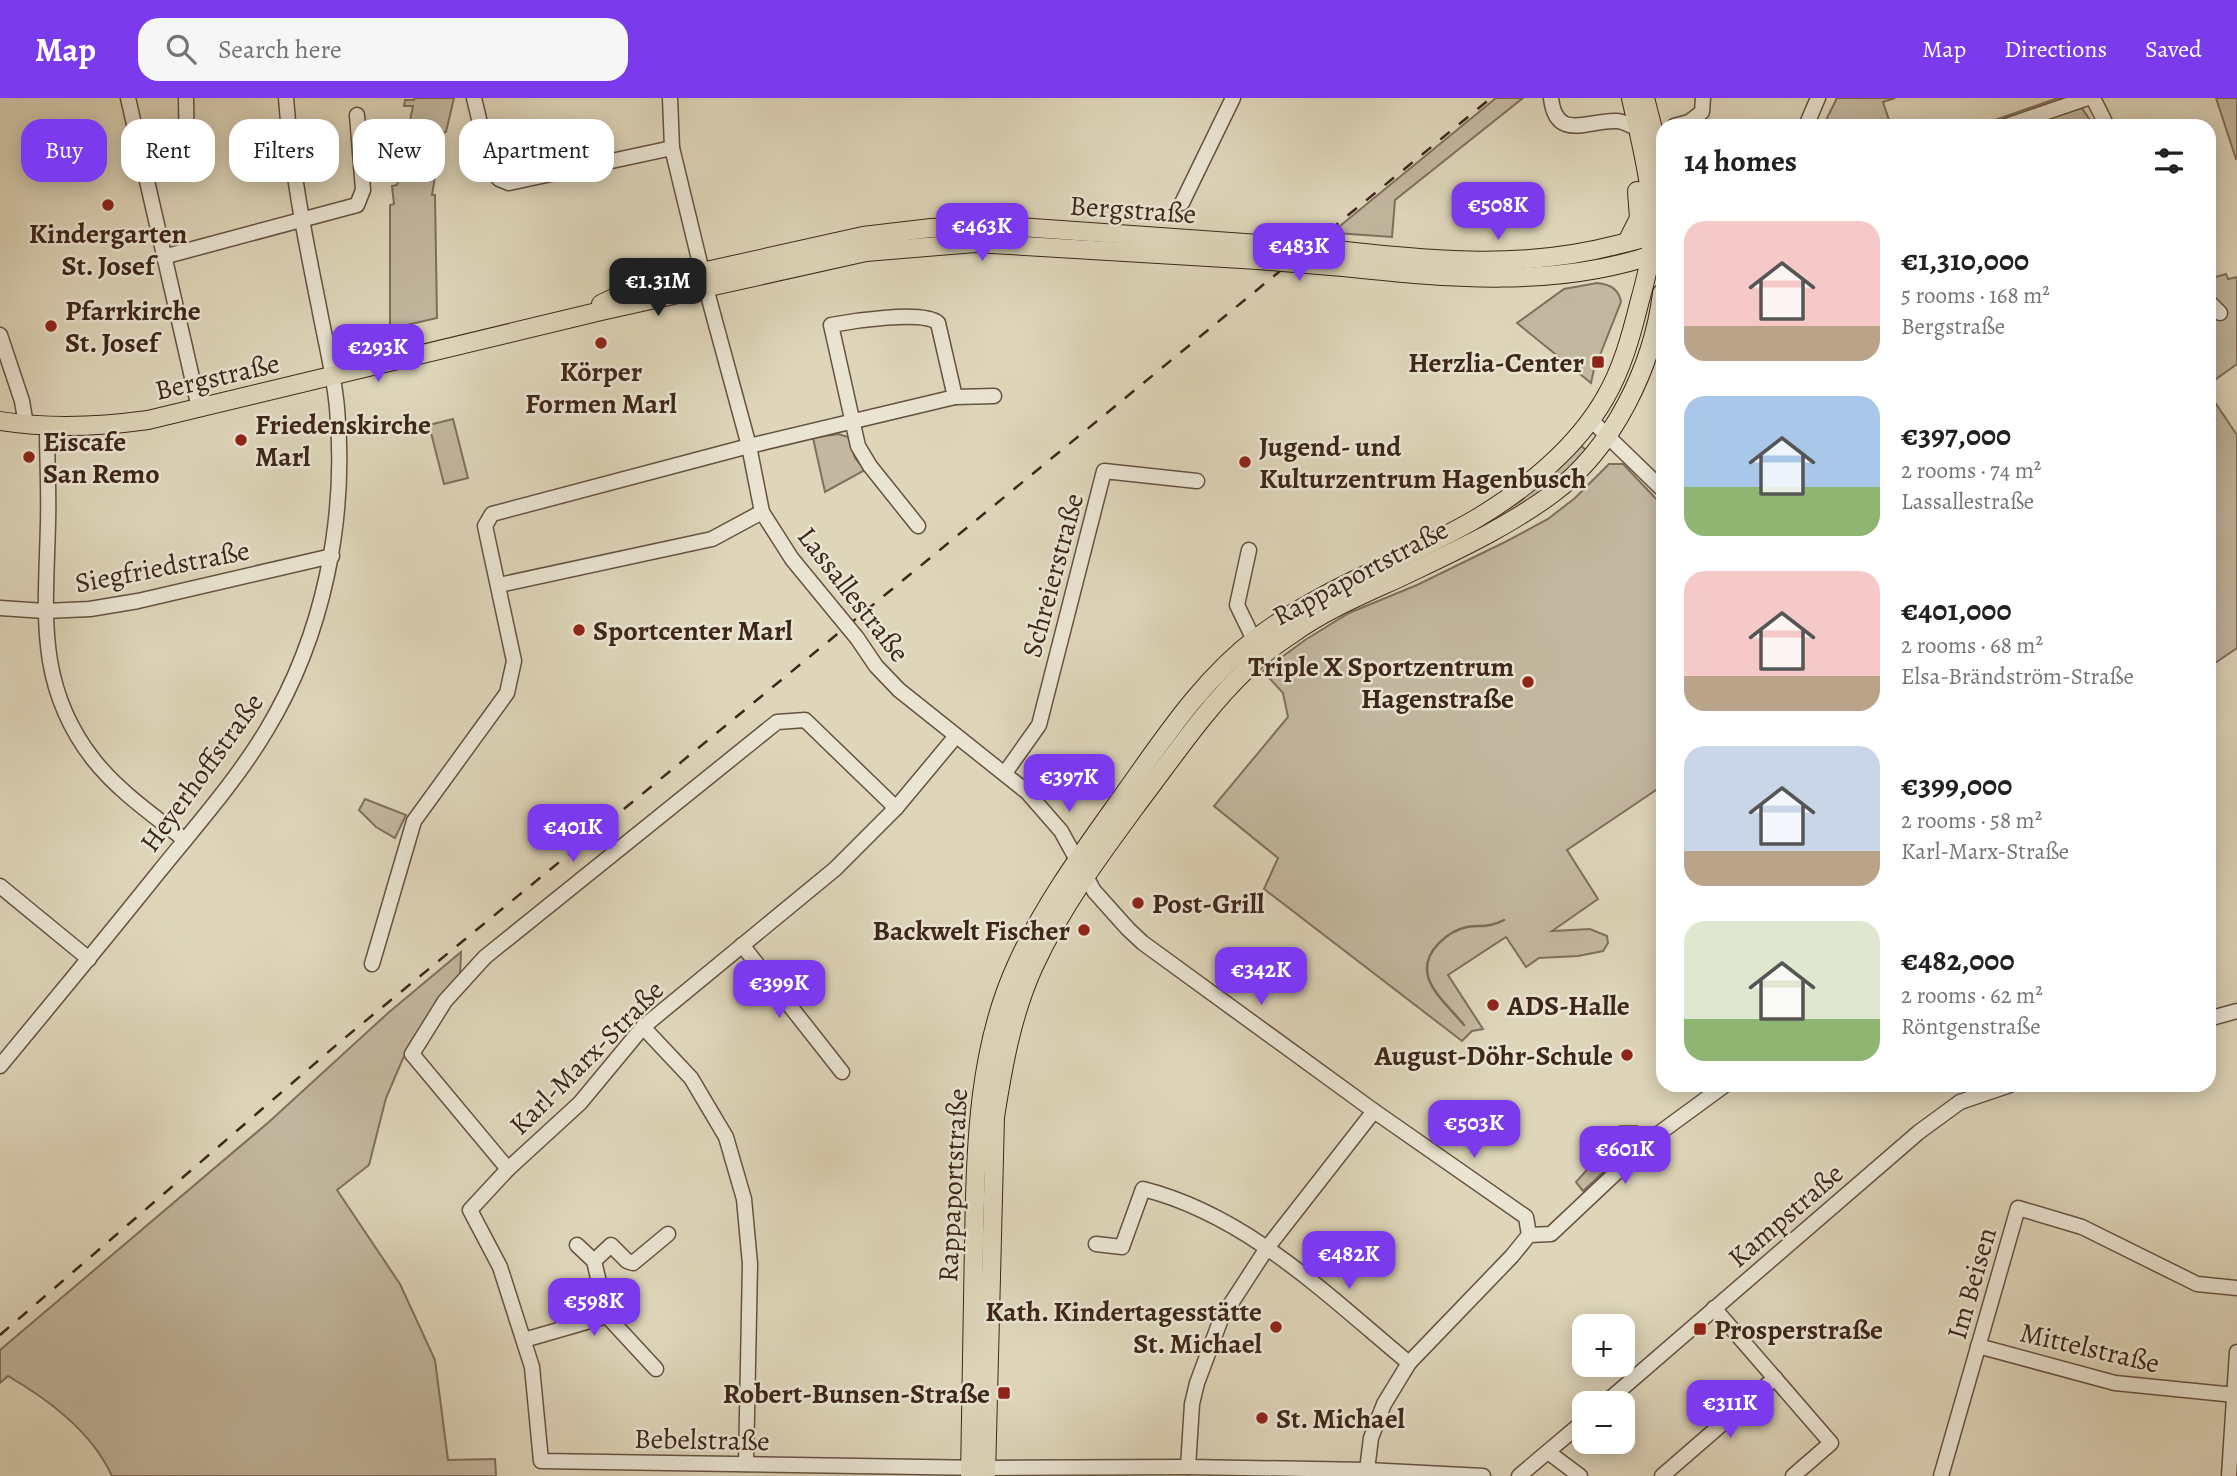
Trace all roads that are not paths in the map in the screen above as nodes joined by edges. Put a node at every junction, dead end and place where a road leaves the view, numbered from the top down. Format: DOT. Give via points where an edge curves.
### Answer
graph roads {
  1 [pos="128,98"];
  2 [pos="186,98"];
  3 [pos="286,98"];
  4 [pos="474,98"];
  5 [pos="670,98"];
  6 [pos="1233,98"];
  7 [pos="1551,98"];
  8 [pos="1623,98"];
  9 [pos="1631,98"];
  10 [pos="1644,98"];
  11 [pos="1703,98"];
  12 [pos="1818,98"];
  13 [pos="2088,98"];
  14 [pos="2093,98"];
  15 [pos="358,115"];
  16 [pos="133,119"];
  17 [pos="186,119"];
  18 [pos="1693,119"];
  19 [pos="1809,119"];
  20 [pos="2026,119"];
  21 [pos="2104,119"];
  22 [pos="1645,129"];
  23 [pos="672,148"];
  24 [pos="1656,161"];
  25 [pos="147,182"];
  26 [pos="1182,203"];
  27 [pos="302,221"];
  28 [pos="1656,238"];
  29 [pos="1627,242"];
  30 [pos="1656,244"];
  31 [pos="1656,244"];
  32 [pos="1656,247"];
  33 [pos="163,257"];
  34 [pos="1344,259"];
  35 [pos="704,280"];
  36 [pos="2216,309"];
  37 [pos="2220,313"];
  38 [pos="1656,327"];
  39 [pos="0,335"];
  40 [pos="332,375"];
  41 [pos="993,396"];
  42 [pos="955,397"];
  43 [pos="199,408"];
  44 [pos="1591,420"];
  45 [pos="0,421"];
  46 [pos="854,423"];
  47 [pos="26,425"];
  48 [pos="47,427"];
  49 [pos="1607,435"];
  50 [pos="749,446"];
  51 [pos="1197,481"];
  52 [pos="1656,483"];
  53 [pos="762,512"];
  54 [pos="918,526"];
  55 [pos="1249,550"];
  56 [pos="332,556"];
  57 [pos="499,585"];
  58 [pos="0,608"];
  59 [pos="45,611"];
  60 [pos="1254,640"];
  61 [pos="957,736"];
  62 [pos="1005,773"];
  63 [pos="896,808"];
  64 [pos="185,840"];
  65 [pos="1082,868"];
  66 [pos="0,886"];
  67 [pos="742,945"];
  68 [pos="89,959"];
  69 [pos="372,964"];
  70 [pos="2237,1010"];
  71 [pos="2216,1016"];
  72 [pos="643,1027"];
  73 [pos="1,1063"];
  74 [pos="842,1072"];
  75 [pos="1715,1092"];
  76 [pos="1989,1092"];
  77 [pos="1374,1111"];
  78 [pos="508,1169"];
  79 [pos="470,1210"];
  80 [pos="668,1234"];
  81 [pos="1529,1235"];
  82 [pos="1097,1244"];
  83 [pos="577,1245"];
  84 [pos="1267,1248"];
  85 [pos="594,1261"];
  86 [pos="2237,1288"];
  87 [pos="1714,1308"];
  88 [pos="607,1316"];
  89 [pos="524,1340"];
  90 [pos="1978,1346"];
  91 [pos="2237,1352"];
  92 [pos="1409,1363"];
  93 [pos="2237,1368"];
  94 [pos="656,1369"];
  95 [pos="1775,1378"];
  96 [pos="1619,1391"];
  97 [pos="2235,1395"];
  98 [pos="1572,1431"];
  99 [pos="1548,1452"];
  100 [pos="746,1464"];
  101 [pos="1188,1467"];
  102 [pos="1367,1471"];
  103 [pos="978,1472"];
  104 [pos="1483,1476"];
  105 [pos="1519,1476"];
  106 [pos="1580,1476"];
  107 [pos="1662,1476"];
  108 [pos="1793,1476"];
  109 [pos="1941,1476"];
  110 [pos="2229,1476"];
  1 -- 16 [label="street"];
  2 -- 17 [label="street"];
  3 -- 27 [label="street, Heyerhoffstraße"];
  4 -- 23 [label="street" via="491,169 509,183"];
  5 -- 23 [label="street, Lassallestraße"];
  6 -- 26 [label="street"];
  7 -- 22 [label="street" via="1559,119 1573,127 1616,121"];
  8 -- 22 [label="main road"];
  9 -- 22 [label="main road"];
  10 -- 22 [label="main road"];
  11 -- 18 [label="street" via="1702,112"];
  12 -- 19 [label="street"];
  13 -- 20 [label="street"];
  14 -- 21 [label="street"];
  15 -- 27 [label="street" via="363,190 357,205"];
  22 -- 24 [label="main road"];
  22 -- 28 [label="main road, Rappaportstraße"];
  22 -- 29 [label="main road" via="1639,218"];
  23 -- 35 [label="street, Lassallestraße"];
  25 -- 33 [label="street"];
  27 -- 33 [label="street"];
  27 -- 40 [label="street, Heyerhoffstraße"];
  29 -- 30 [label="main road, Bergstraße"];
  29 -- 34 [label="main road, Bergstraße" via="1547,259"];
  31 -- 34 [label="main road, Bergstraße" via="1549,275 1474,279"];
  32 -- 44 [label="main road, Rappaportstraße" via="1627,348"];
  33 -- 43 [label="street"];
  34 -- 35 [label="main road, Bergstraße, bridge" via="975,243 866,253"];
  35 -- 40 [label="main road, Bergstraße" via="566,320"];
  35 -- 50 [label="street, Lassallestraße"];
  36 -- 37 [label="street"];
  38 -- 49 [label="main road, Rappaportstraße" via="1640,375"];
  39 -- 47 [label="street"];
  40 -- 43 [label="main road, Bergstraße"];
  40 -- 56 [label="street, Heyerhoffstraße" via="340,477"];
  41 -- 42 [label="street"];
  42 -- 46 [label="street"];
  42 -- 46 [label="street" via="938,323 932,317 831,325"];
  43 -- 48 [label="main road, Bergstraße" via="122,424"];
  44 -- 49 [label="street"];
  44 -- 60 [label="main road, Rappaportstraße" via="1545,469 1481,516 1310,602"];
  45 -- 47 [label="main road, Bergstraße"];
  46 -- 50 [label="street"];
  46 -- 54 [label="street" via="858,446 870,466"];
  47 -- 48 [label="main road, Bergstraße"];
  48 -- 59 [label="street"];
  49 -- 52 [label="street"];
  49 -- 65 [label="main road, Rappaportstraße" via="1574,475 1516,518 1347,603 1295,632 1250,665 1212,705"];
  50 -- 53 [label="street, Lassallestraße"];
  50 -- 57 [label="street" via="492,514 485,526"];
  51 -- 62 [label="street, Schreierstraße" via="1104,471 1039,725"];
  53 -- 57 [label="street" via="712,539"];
  53 -- 61 [label="street, Lassallestraße, bridge" via="876,666"];
  55 -- 60 [label="street" via="1237,605"];
  56 -- 59 [label="street, Siegfriedstraße" via="138,601"];
  56 -- 64 [label="street, Heyerhoffstraße" via="314,625 288,691 253,750"];
  57 -- 69 [label="street" via="514,661 507,693 414,821"];
  58 -- 59 [label="street, Siegfriedstraße"];
  59 -- 64 [label="street" via="49,664 59,702 76,734 124,792"];
  60 -- 65 [label="main road, Rappaportstraße" via="1174,724"];
  61 -- 62 [label="street, Lassallestraße"];
  61 -- 63 [label="street, Karl-Marx-Straße"];
  62 -- 65 [label="street, Lassallestraße" via="1061,831"];
  63 -- 67 [label="street, Karl-Marx-Straße" via="835,869"];
  63 -- 78 [label="street" via="805,720 777,722 485,957 445,1001 411,1055"];
  64 -- 68 [label="street, Heyerhoffstraße"];
  65 -- 77 [label="street, Lassallestraße" via="1094,891 1143,943"];
  65 -- 103 [label="main road, Rappaportstraße" via="1058,886 1015,968 988,1054 975,1152"];
  66 -- 68 [label="street"];
  67 -- 72 [label="street, Karl-Marx-Straße"];
  67 -- 74 [label="street"];
  68 -- 73 [label="street, Heyerhoffstraße"];
  70 -- 71 [label="street"];
  72 -- 78 [label="street, Karl-Marx-Straße" via="580,1103"];
  72 -- 100 [label="street" via="691,1078 726,1137 744,1199 750,1265"];
  75 -- 81 [label="street" via="1654,1137 1551,1234"];
  76 -- 87 [label="street, Kampstraße" via="1960,1102 1919,1132"];
  77 -- 81 [label="street, Lassallestraße" via="1525,1217"];
  77 -- 84 [label="street"];
  78 -- 79 [label="street, Karl-Marx-Straße"];
  79 -- 89 [label="street, Bebelstraße" via="500,1266"];
  80 -- 85 [label="street" via="633,1263 611,1245"];
  81 -- 92 [label="street"];
  82 -- 84 [label="street" via="1122,1247 1143,1189 1218,1218"];
  83 -- 85 [label="street"];
  84 -- 92 [label="street"];
  84 -- 101 [label="street" via="1220,1319 1192,1404"];
  85 -- 88 [label="street"];
  86 -- 90 [label="street, Im Beisen" via="2197,1284 2082,1227 2018,1208"];
  87 -- 95 [label="street"];
  87 -- 96 [label="street, Kampstraße"];
  88 -- 89 [label="street"];
  88 -- 94 [label="street"];
  89 -- 100 [label="street, Bebelstraße" via="533,1367 541,1461"];
  90 -- 97 [label="street, Mittelstraße" via="2115,1383"];
  90 -- 109 [label="street, Im Beisen"];
  91 -- 93 [label="street"];
  92 -- 102 [label="street" via="1384,1404 1371,1438"];
  93 -- 97 [label="street"];
  95 -- 107 [label="street"];
  95 -- 108 [label="street" via="1831,1443"];
  97 -- 110 [label="street"];
  98 -- 99 [label="street"];
  99 -- 105 [label="street"];
  99 -- 106 [label="street"];
  100 -- 103 [label="street, Bebelstraße"];
  101 -- 102 [label="street"];
  101 -- 103 [label="street"];
  102 -- 104 [label="street"];
}
